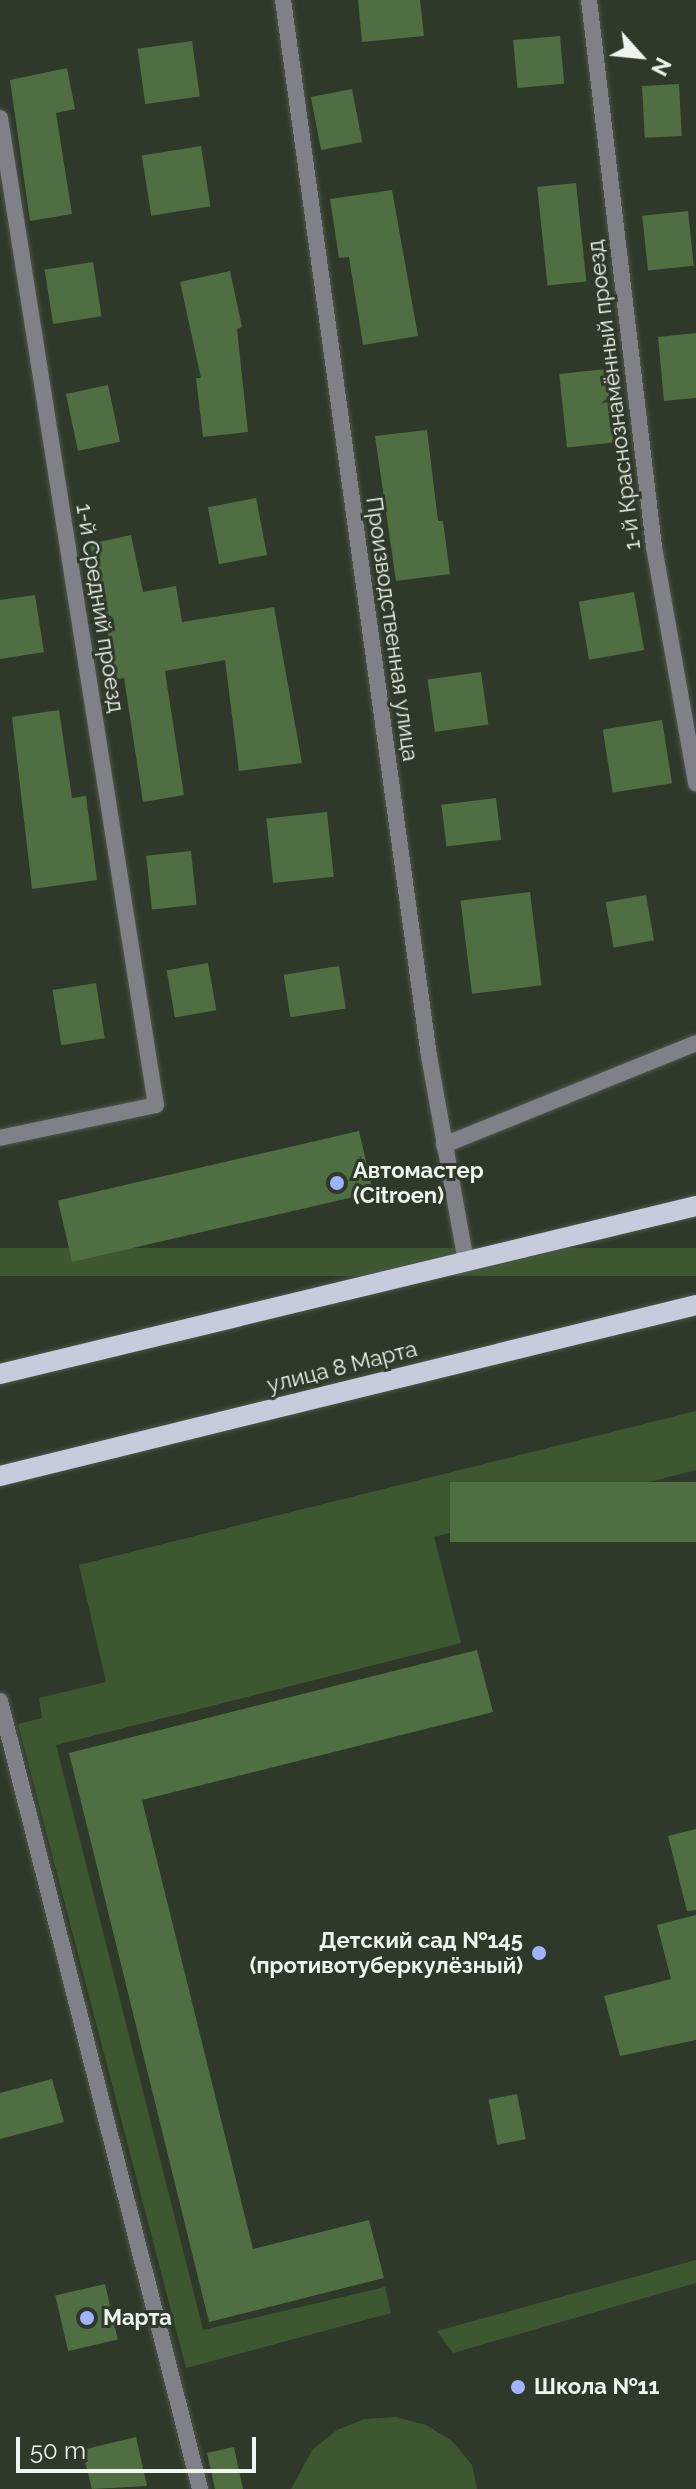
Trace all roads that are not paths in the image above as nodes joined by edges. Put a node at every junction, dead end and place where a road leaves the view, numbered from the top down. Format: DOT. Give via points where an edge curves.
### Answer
graph roads {
  1 [pos="283,0"];
  2 [pos="589,0"];
  3 [pos="0,118"];
  4 [pos="696,783"];
  5 [pos="696,1043"];
  6 [pos="0,1138"];
  7 [pos="444,1145"];
  8 [pos="696,1206"];
  9 [pos="466,1262"];
  10 [pos="696,1305"];
  11 [pos="0,1374"];
  12 [pos="0,1476"];
  13 [pos="0,1701"];
  14 [pos="200,2489"];
  1 -- 7 [label="street, Производственная улица"];
  2 -- 4 [label="street, 1-й Краснознамённый проезд" via="654,547"];
  3 -- 6 [label="street, 1-й Средний проезд" via="156,1105"];
  5 -- 7 [label="street"];
  7 -- 9 [label="street, Производственная улица"];
  8 -- 9 [label="main road"];
  9 -- 11 [label="main road"];
  10 -- 12 [label="main road, улица 8 Марта"];
  13 -- 14 [label="street"];
}
